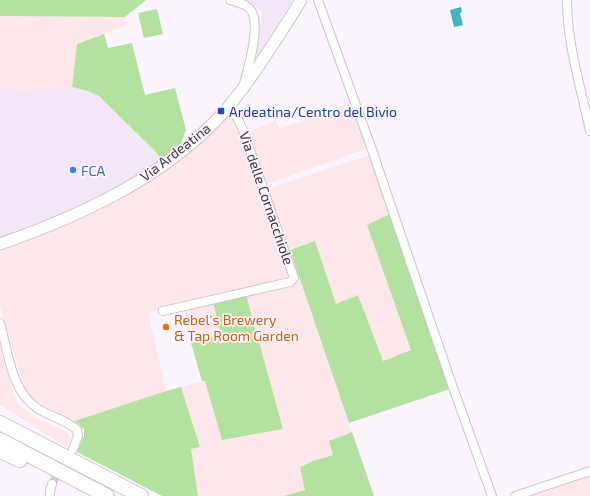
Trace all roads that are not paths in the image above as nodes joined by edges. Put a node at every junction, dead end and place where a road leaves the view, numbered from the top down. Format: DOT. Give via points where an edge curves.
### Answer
graph roads {
  1 [pos="230,0"];
  2 [pos="301,0"];
  3 [pos="318,0"];
  4 [pos="567,0"];
  5 [pos="243,88"];
  6 [pos="228,108"];
  7 [pos="590,131"];
  8 [pos="0,244"];
  9 [pos="163,311"];
  10 [pos="0,323"];
  11 [pos="0,414"];
  12 [pos="0,423"];
  13 [pos="18,432"];
  14 [pos="0,440"];
  15 [pos="72,449"];
  16 [pos="0,451"];
  17 [pos="590,471"];
  18 [pos="52,484"];
  19 [pos="50,496"];
  20 [pos="103,496"];
  21 [pos="107,496"];
  22 [pos="141,496"];
  23 [pos="492,496"];
  24 [pos="515,496"];
  1 -- 5 [label="street" via="252,11 254,19 254,45"];
  2 -- 5 [label="main road, Via Ardeatina"];
  3 -- 23 [label="street"];
  4 -- 7 [label="street" via="573,58"];
  5 -- 6 [label="main road, Via Ardeatina"];
  6 -- 8 [label="main road, Via Ardeatina" via="187,147 121,192 79,213"];
  6 -- 9 [label="street, Via delle Cornacchiole" via="237,117 243,130 294,278 290,282"];
  10 -- 15 [label="street" via="22,394 38,408 77,430 78,436"];
  11 -- 13 [label="highway"];
  12 -- 13 [label="highway"];
  13 -- 22 [label="highway"];
  14 -- 21 [label="highway"];
  16 -- 20 [label="highway" via="64,482"];
  17 -- 24 [label="street"];
  18 -- 19 [label="street"];
}
